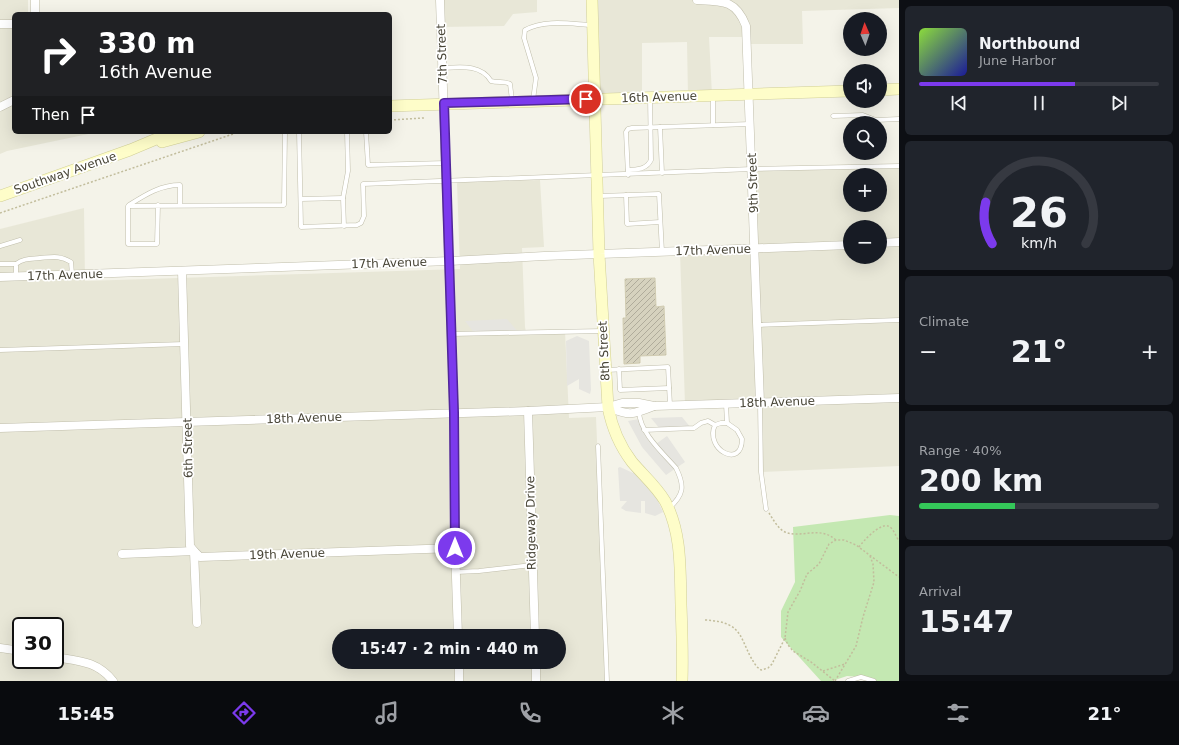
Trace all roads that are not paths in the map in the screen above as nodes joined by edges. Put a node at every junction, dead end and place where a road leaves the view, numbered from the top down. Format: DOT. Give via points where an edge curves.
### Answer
graph roads {
  1 [pos="35,0"];
  2 [pos="440,0"];
  3 [pos="592,0"];
  4 [pos="698,0"];
  5 [pos="35,12"];
  6 [pos="0,24"];
  7 [pos="12,24"];
  8 [pos="593,25"];
  9 [pos="443,68"];
  10 [pos="899,89"];
  11 [pos="887,90"];
  12 [pos="843,91"];
  13 [pos="750,94"];
  14 [pos="712,95"];
  15 [pos="650,97"];
  16 [pos="595,99"];
  17 [pos="533,100"];
  18 [pos="12,101"];
  19 [pos="512,101"];
  20 [pos="444,103"];
  21 [pos="392,106"];
  22 [pos="0,107"];
  23 [pos="832,116"];
  24 [pos="899,119"];
  25 [pos="750,124"];
  26 [pos="713,125"];
  27 [pos="651,127"];
  28 [pos="660,127"];
  29 [pos="169,134"];
  30 [pos="193,134"];
  31 [pos="285,134"];
  32 [pos="299,134"];
  33 [pos="348,134"];
  34 [pos="366,134"];
  35 [pos="130,150"];
  36 [pos="446,163"];
  37 [pos="899,166"];
  38 [pos="752,169"];
  39 [pos="628,172"];
  40 [pos="662,173"];
  41 [pos="597,176"];
  42 [pos="446,181"];
  43 [pos="626,195"];
  44 [pos="0,196"];
  45 [pos="597,196"];
  46 [pos="343,198"];
  47 [pos="301,199"];
  48 [pos="180,205"];
  49 [pos="128,206"];
  50 [pos="158,206"];
  51 [pos="660,222"];
  52 [pos="344,226"];
  53 [pos="20,240"];
  54 [pos="899,242"];
  55 [pos="887,243"];
  56 [pos="843,244"];
  57 [pos="0,246"];
  58 [pos="755,249"];
  59 [pos="662,252"];
  60 [pos="599,254"];
  61 [pos="450,261"];
  62 [pos="0,264"];
  63 [pos="16,264"];
  64 [pos="182,271"];
  65 [pos="72,274"];
  66 [pos="16,276"];
  67 [pos="0,277"];
  68 [pos="899,320"];
  69 [pos="758,325"];
  70 [pos="603,330"];
  71 [pos="452,334"];
  72 [pos="184,344"];
  73 [pos="0,350"];
  74 [pos="619,369"];
  75 [pos="605,370"];
  76 [pos="669,388"];
  77 [pos="899,398"];
  78 [pos="760,403"];
  79 [pos="726,404"];
  80 [pos="670,405"];
  81 [pos="654,406"];
  82 [pos="608,407"];
  83 [pos="528,411"];
  84 [pos="639,412"];
  85 [pos="454,413"];
  86 [pos="187,422"];
  87 [pos="727,423"];
  88 [pos="715,425"];
  89 [pos="0,428"];
  90 [pos="644,430"];
  91 [pos="598,446"];
  92 [pos="668,508"];
  93 [pos="766,509"];
  94 [pos="455,548"];
  95 [pos="194,551"];
  96 [pos="122,554"];
  97 [pos="532,565"];
  98 [pos="456,572"];
  99 [pos="197,623"];
  100 [pos="458,629"];
  101 [pos="535,629"];
  102 [pos="0,648"];
  103 [pos="12,650"];
  104 [pos="64,659"];
  105 [pos="458,669"];
  106 [pos="536,669"];
  107 [pos="113,681"];
  108 [pos="459,681"];
  109 [pos="536,681"];
  110 [pos="607,681"];
  111 [pos="682,681"];
  112 [pos="848,681"];
  113 [pos="874,681"];
  1 -- 5 [label="street"];
  2 -- 9 [label="street, 7th Street"];
  3 -- 8 [label="main road, 8th Street"];
  4 -- 13 [label="street, 9th Street" via="725,1 743,17 746,26"];
  6 -- 7 [label="street"];
  8 -- 16 [label="main road, 8th Street"];
  8 -- 17 [label="lane" via="546,24 525,30 524,38 536,78"];
  9 -- 19 [label="lane" via="474,68 488,76 491,81 507,82 510,84"];
  9 -- 20 [label="street, 7th Street"];
  10 -- 11 [label="main road"];
  12 -- 13 [label="main road, 16th Avenue"];
  13 -- 14 [label="main road, 16th Avenue"];
  13 -- 25 [label="street, 9th Street"];
  14 -- 15 [label="main road, 16th Avenue"];
  14 -- 26 [label="lane"];
  15 -- 16 [label="main road, 16th Avenue"];
  15 -- 27 [label="lane"];
  16 -- 17 [label="main road, 16th Avenue"];
  16 -- 41 [label="main road, 8th Street"];
  17 -- 19 [label="main road, 16th Avenue"];
  18 -- 22 [label="street"];
  19 -- 20 [label="main road, 16th Avenue"];
  20 -- 21 [label="main road"];
  20 -- 36 [label="street, 7th Street"];
  23 -- 24 [label="lane" via="863,115 876,120"];
  25 -- 26 [label="lane"];
  25 -- 38 [label="street, 9th Street"];
  26 -- 28 [label="lane"];
  27 -- 28 [label="lane"];
  27 -- 39 [label="lane" via="650,164"];
  27 -- 39 [label="lane" via="628,129 626,132"];
  28 -- 40 [label="lane"];
  29 -- 35 [label="main road, Southway Avenue"];
  30 -- 35 [label="main road, Southway Avenue"];
  31 -- 48 [label="lane" via="284,205"];
  32 -- 47 [label="lane"];
  33 -- 46 [label="lane" via="348,171"];
  34 -- 36 [label="lane" via="368,165"];
  35 -- 44 [label="main road, Southway Avenue"];
  36 -- 42 [label="street, 7th Street"];
  37 -- 38 [label="lane"];
  38 -- 40 [label="lane"];
  38 -- 58 [label="street, 9th Street"];
  39 -- 40 [label="lane"];
  39 -- 41 [label="lane"];
  41 -- 42 [label="lane"];
  41 -- 45 [label="main road, 8th Street"];
  42 -- 52 [label="lane" via="363,184 364,216 361,223"];
  42 -- 61 [label="street, 7th Street"];
  43 -- 45 [label="lane"];
  43 -- 51 [label="lane" via="659,194"];
  43 -- 51 [label="lane" via="626,224"];
  45 -- 60 [label="main road, 8th Street"];
  46 -- 47 [label="lane"];
  46 -- 52 [label="lane"];
  47 -- 52 [label="lane" via="301,227"];
  48 -- 49 [label="lane" via="180,185 173,185 148,193"];
  48 -- 50 [label="lane"];
  49 -- 50 [label="lane"];
  49 -- 50 [label="lane" via="128,244 157,244"];
  51 -- 59 [label="lane"];
  53 -- 57 [label="lane"];
  54 -- 55 [label="street"];
  56 -- 58 [label="street, 17th Avenue"];
  58 -- 59 [label="street, 17th Avenue"];
  58 -- 69 [label="street, 9th Street"];
  59 -- 60 [label="street, 17th Avenue"];
  60 -- 61 [label="street, 17th Avenue"];
  60 -- 70 [label="main road, 8th Street"];
  61 -- 64 [label="street, 17th Avenue"];
  61 -- 71 [label="street, 7th Street"];
  62 -- 63 [label="lane"];
  63 -- 65 [label="lane" via="26,259 55,256 71,262"];
  63 -- 66 [label="lane"];
  64 -- 65 [label="street, 17th Avenue"];
  64 -- 72 [label="street, 6th Street"];
  65 -- 66 [label="street, 17th Avenue"];
  66 -- 67 [label="street, 17th Avenue"];
  68 -- 69 [label="lane"];
  69 -- 78 [label="street, 9th Street"];
  70 -- 71 [label="lane"];
  70 -- 75 [label="main road, 8th Street"];
  71 -- 85 [label="street, 7th Street"];
  72 -- 73 [label="lane"];
  72 -- 86 [label="street, 6th Street"];
  74 -- 75 [label="lane"];
  74 -- 76 [label="lane" via="620,390"];
  74 -- 76 [label="lane" via="668,367"];
  75 -- 82 [label="main road, 8th Street"];
  76 -- 80 [label="lane"];
  77 -- 78 [label="street, 18th Avenue"];
  78 -- 79 [label="street, 18th Avenue"];
  78 -- 93 [label="lane" via="761,472"];
  79 -- 80 [label="street, 18th Avenue"];
  79 -- 87 [label="lane"];
  80 -- 81 [label="street, 18th Avenue"];
  81 -- 82 [label="street, 18th Avenue" via="622,403"];
  81 -- 84 [label="street, 18th Avenue"];
  82 -- 83 [label="street, 18th Avenue"];
  82 -- 84 [label="street, 18th Avenue" via="624,414"];
  82 -- 92 [label="main road, 8th Street" via="614,433 621,446 632,462 656,487"];
  83 -- 85 [label="street, 18th Avenue"];
  83 -- 97 [label="street, Ridgeway Drive"];
  84 -- 90 [label="lane"];
  85 -- 86 [label="street, 18th Avenue"];
  85 -- 94 [label="street, 7th Street"];
  86 -- 89 [label="street, 18th Avenue"];
  86 -- 95 [label="street, 6th Street" via="190,546"];
  87 -- 88 [label="lane"];
  87 -- 88 [label="lane" via="737,430 742,439 740,450 734,454 723,452 716,445 713,432"];
  88 -- 90 [label="lane" via="705,421 694,428"];
  90 -- 92 [label="lane" via="679,475 682,491 676,502"];
  91 -- 110 [label="lane"];
  92 -- 111 [label="main road, 8th Street" via="679,548"];
  94 -- 95 [label="street, 19th Avenue" via="200,557"];
  94 -- 98 [label="street, 7th Street"];
  95 -- 96 [label="street, 19th Avenue"];
  95 -- 99 [label="street, 6th Street"];
  97 -- 98 [label="lane"];
  97 -- 101 [label="street, Ridgeway Drive"];
  98 -- 100 [label="street, 7th Street"];
  102 -- 103 [label="street"];
  104 -- 107 [label="street" via="96,666"];
  105 -- 108 [label="street"];
  106 -- 109 [label="street"];
  112 -- 113 [label="lane" via="861,677"];
}
